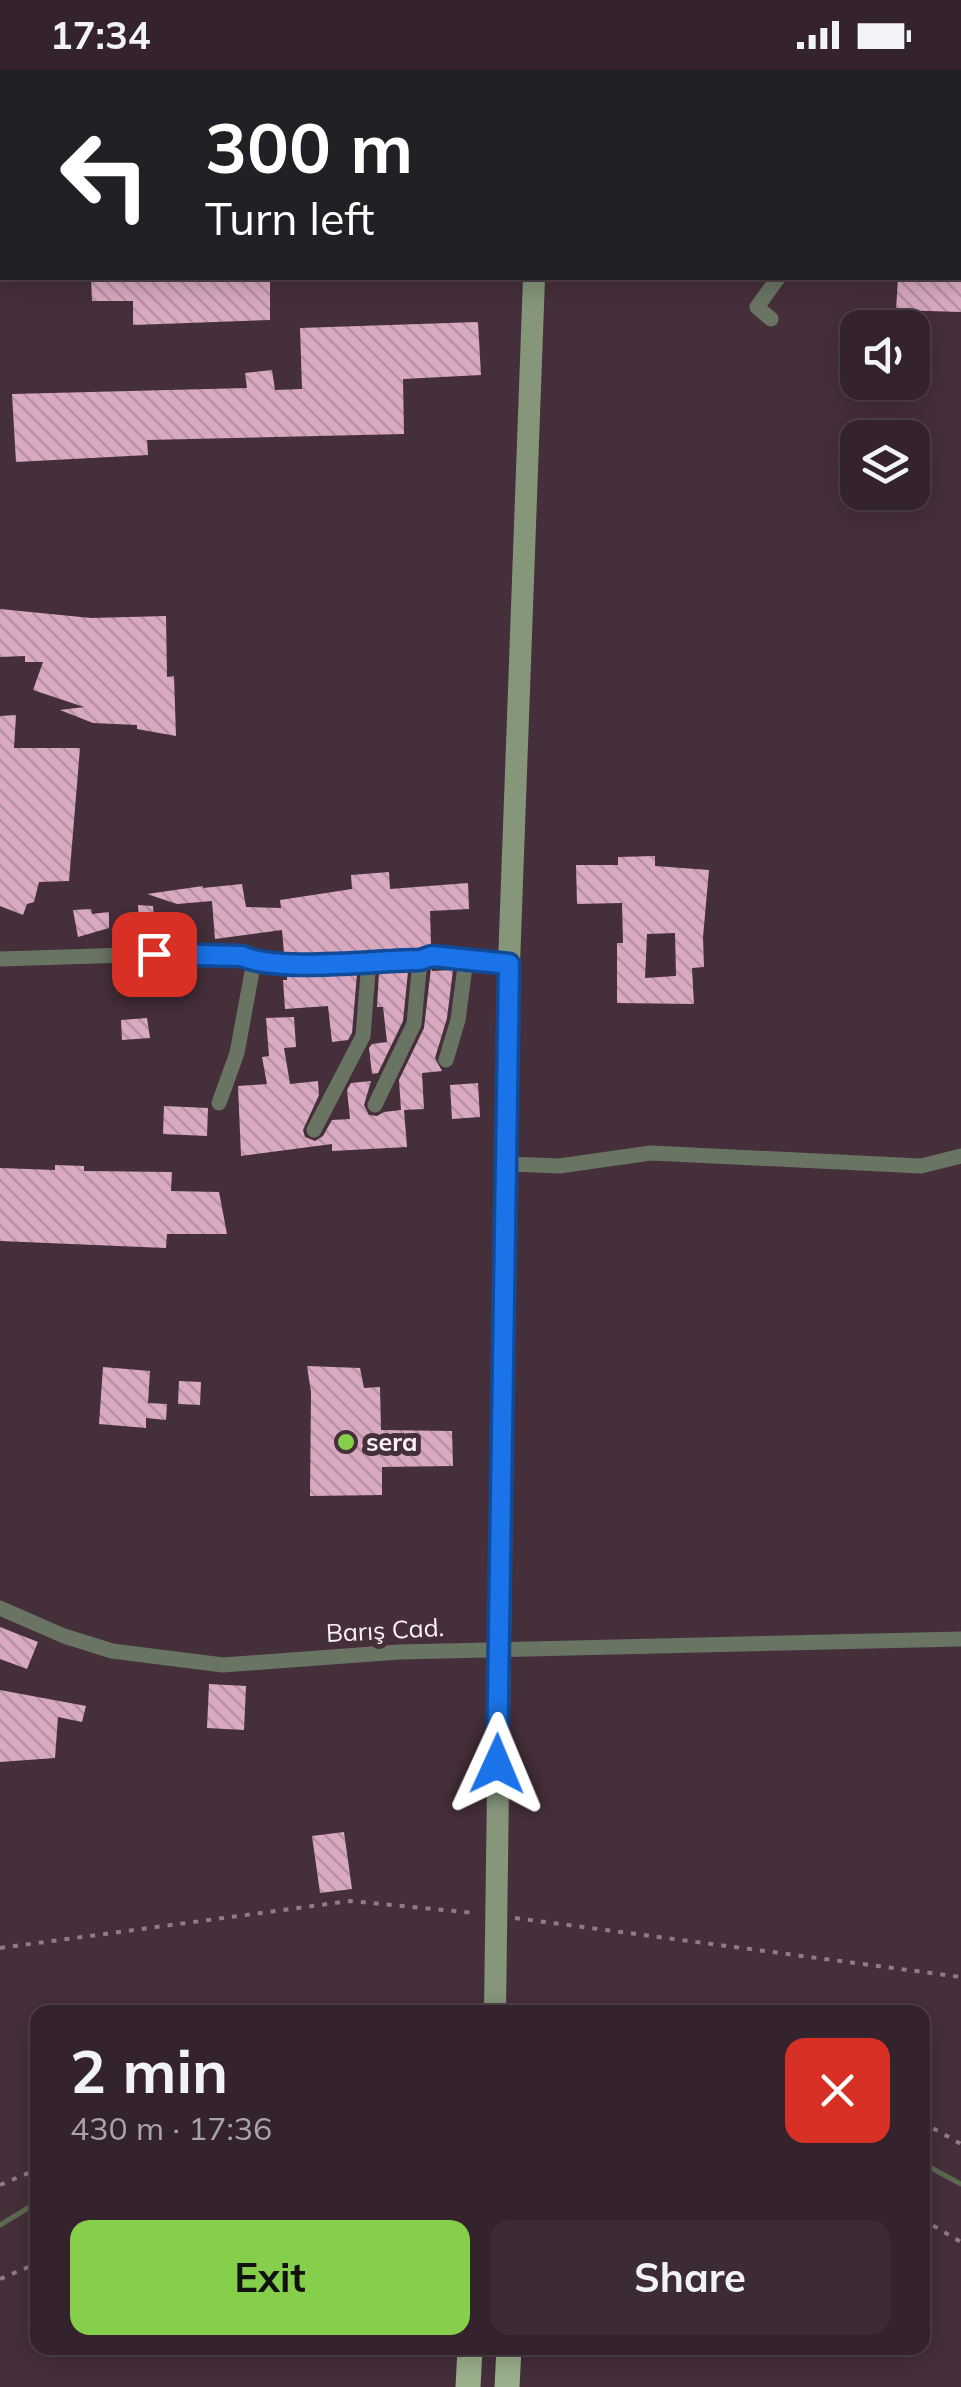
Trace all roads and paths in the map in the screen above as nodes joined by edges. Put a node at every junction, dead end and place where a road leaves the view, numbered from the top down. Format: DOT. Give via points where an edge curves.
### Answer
graph roads {
  1 [pos="534,280"];
  2 [pos="777,280"];
  3 [pos="771,319"];
  4 [pos="0,959"];
  5 [pos="466,959"];
  6 [pos="369,960"];
  7 [pos="420,960"];
  8 [pos="254,961"];
  9 [pos="509,964"];
  10 [pos="446,1060"];
  11 [pos="219,1103"];
  12 [pos="374,1105"];
  13 [pos="314,1130"];
  14 [pos="961,1156"];
  15 [pos="506,1164"];
  16 [pos="0,1608"];
  17 [pos="961,1639"];
  18 [pos="498,1650"];
  19 [pos="495,2005"];
  20 [pos="930,2127"];
  21 [pos="961,2144"];
  22 [pos="30,2172"];
  23 [pos="0,2184"];
  24 [pos="930,2224"];
  25 [pos="961,2242"];
  26 [pos="30,2266"];
  27 [pos="0,2279"];
  28 [pos="470,2355"];
  29 [pos="509,2355"];
  30 [pos="468,2387"];
  31 [pos="507,2387"];
  1 -- 9 [label="main road"];
  2 -- 3 [label="street" via="757,307"];
  4 -- 8 [label="street" via="192,953"];
  5 -- 7 [label="street"];
  5 -- 9 [label="street"];
  5 -- 10 [label="street"];
  6 -- 7 [label="street"];
  6 -- 8 [label="street"];
  6 -- 13 [label="street" via="363,1036"];
  7 -- 12 [label="street" via="414,1024"];
  8 -- 11 [label="street"];
  9 -- 15 [label="main road"];
  14 -- 15 [label="street" via="920,1166 651,1153 559,1166"];
  15 -- 18 [label="main road"];
  16 -- 18 [label="street, Barış Cad." via="112,1650 223,1665"];
  17 -- 18 [label="street, Barış Cad."];
  18 -- 19 [label="main road"];
  20 -- 21 [label="path"];
  22 -- 23 [label="path"];
  24 -- 25 [label="path"];
  26 -- 27 [label="path"];
  28 -- 30 [label="main road"];
  29 -- 31 [label="main road"];
}
